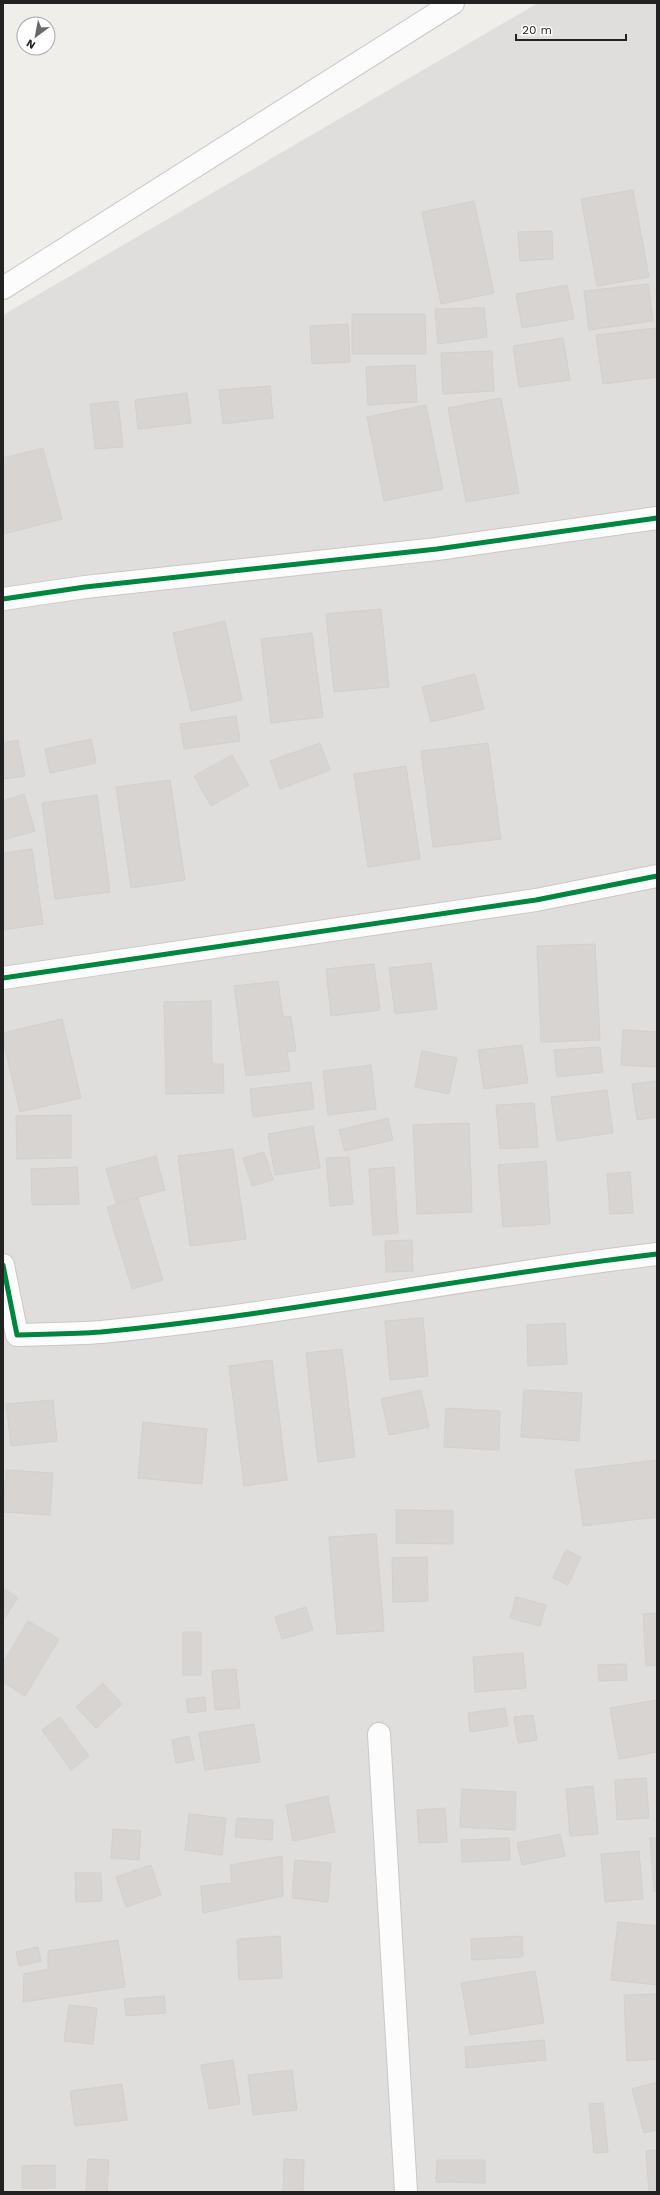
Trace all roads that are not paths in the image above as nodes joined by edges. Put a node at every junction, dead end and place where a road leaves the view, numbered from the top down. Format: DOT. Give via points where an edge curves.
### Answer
graph roads {
  1 [pos="449,5"];
  2 [pos="3,288"];
  3 [pos="657,518"];
  4 [pos="3,599"];
  5 [pos="657,876"];
  6 [pos="3,978"];
  7 [pos="657,1254"];
  8 [pos="3,1265"];
  9 [pos="10,1336"];
  10 [pos="379,1734"];
  11 [pos="406,2192"];
  1 -- 2 [label="street"];
  3 -- 4 [label="street" via="437,549 85,587"];
  5 -- 6 [label="street" via="536,900"];
  7 -- 9 [label="street" via="581,1263 211,1319 100,1332"];
  8 -- 9 [label="street"];
  10 -- 11 [label="street"];
}
